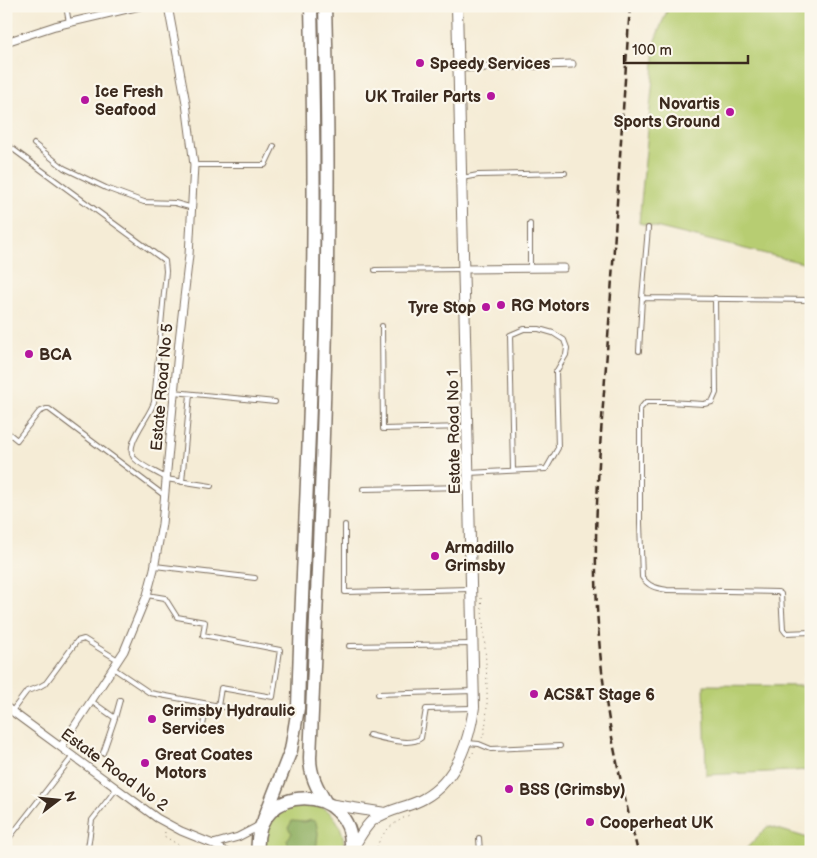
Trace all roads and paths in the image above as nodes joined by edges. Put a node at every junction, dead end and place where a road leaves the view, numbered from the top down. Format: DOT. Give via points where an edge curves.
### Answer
graph roads {
  1 [pos="66,6"];
  2 [pos="140,6"];
  3 [pos="168,6"];
  4 [pos="311,6"];
  5 [pos="325,6"];
  6 [pos="457,6"];
  7 [pos="70,23"];
  8 [pos="6,42"];
  9 [pos="572,64"];
  10 [pos="458,68"];
  11 [pos="6,144"];
  12 [pos="34,144"];
  13 [pos="274,146"];
  14 [pos="194,165"];
  15 [pos="565,173"];
  16 [pos="462,178"];
  17 [pos="193,208"];
  18 [pos="530,224"];
  19 [pos="648,228"];
  20 [pos="530,268"];
  21 [pos="564,268"];
  22 [pos="464,269"];
  23 [pos="375,270"];
  24 [pos="642,298"];
  25 [pos="715,298"];
  26 [pos="811,300"];
  27 [pos="382,326"];
  28 [pos="639,351"];
  29 [pos="174,392"];
  30 [pos="190,394"];
  31 [pos="275,402"];
  32 [pos="468,427"];
  33 [pos="6,431"];
  34 [pos="513,470"];
  35 [pos="468,473"];
  36 [pos="166,479"];
  37 [pos="182,482"];
  38 [pos="211,486"];
  39 [pos="468,487"];
  40 [pos="363,489"];
  41 [pos="164,496"];
  42 [pos="345,525"];
  43 [pos="155,566"];
  44 [pos="255,578"];
  45 [pos="472,589"];
  46 [pos="147,595"];
  47 [pos="809,632"];
  48 [pos="473,644"];
  49 [pos="349,646"];
  50 [pos="118,660"];
  51 [pos="113,668"];
  52 [pos="475,691"];
  53 [pos="378,694"];
  54 [pos="120,700"];
  55 [pos="91,701"];
  56 [pos="208,704"];
  57 [pos="218,706"];
  58 [pos="230,708"];
  59 [pos="474,708"];
  60 [pos="9,709"];
  61 [pos="115,718"];
  62 [pos="202,729"];
  63 [pos="368,735"];
  64 [pos="466,743"];
  65 [pos="560,746"];
  66 [pos="61,747"];
  67 [pos="103,753"];
  68 [pos="73,756"];
  69 [pos="117,788"];
  70 [pos="327,803"];
  71 [pos="385,813"];
  72 [pos="263,822"];
  73 [pos="167,823"];
  74 [pos="479,838"];
  75 [pos="6,842"];
  76 [pos="213,844"];
  77 [pos="86,852"];
  78 [pos="190,852"];
  79 [pos="226,852"];
  80 [pos="258,852"];
  81 [pos="351,852"];
  82 [pos="480,852"];
  1 -- 7 [label="lane"];
  2 -- 7 [label="street"];
  3 -- 14 [label="street, Estate Road No 5"];
  4 -- 72 [label="highway" via="313,295 298,708 291,750"];
  5 -- 70 [label="highway" via="328,308 310,763 314,781"];
  6 -- 10 [label="street, Estate Road No 1"];
  7 -- 8 [label="street"];
  9 -- 10 [label="street"];
  10 -- 16 [label="street, Estate Road No 1"];
  11 -- 36 [label="lane" via="165,261 154,402 132,444 132,455"];
  12 -- 17 [label="lane" via="64,168 106,188 144,202 175,203"];
  13 -- 14 [label="lane" via="265,165"];
  14 -- 17 [label="street, Estate Road No 5"];
  15 -- 16 [label="lane"];
  16 -- 22 [label="street, Estate Road No 1"];
  17 -- 29 [label="street, Estate Road No 5"];
  18 -- 20 [label="lane"];
  19 -- 24 [label="lane"];
  20 -- 21 [label="street"];
  20 -- 22 [label="street"];
  22 -- 23 [label="lane"];
  22 -- 32 [label="street, Estate Road No 1"];
  24 -- 25 [label="lane"];
  24 -- 28 [label="lane"];
  25 -- 26 [label="lane"];
  25 -- 47 [label="lane" via="715,399 704,404 646,402 640,409 642,577 647,584 667,590 778,592 782,601 783,630 786,633"];
  27 -- 32 [label="lane" via="383,429"];
  29 -- 30 [label="lane"];
  29 -- 36 [label="street, Estate Road No 5"];
  30 -- 31 [label="lane"];
  30 -- 37 [label="lane"];
  32 -- 35 [label="street, Estate Road No 1"];
  33 -- 41 [label="lane" via="16,440 46,409"];
  34 -- 34 [label="lane" via="546,469 558,448 556,372 567,348 559,336 539,328 510,334"];
  34 -- 35 [label="lane"];
  35 -- 39 [label="street, Estate Road No 1"];
  36 -- 37 [label="lane"];
  36 -- 41 [label="street, Estate Road No 5"];
  37 -- 38 [label="lane"];
  39 -- 40 [label="lane"];
  39 -- 45 [label="street, Estate Road No 1"];
  41 -- 43 [label="street, Estate Road No 5"];
  42 -- 45 [label="lane" via="345,592"];
  43 -- 44 [label="lane"];
  43 -- 46 [label="street, Estate Road No 5"];
  45 -- 48 [label="street, Estate Road No 1"];
  46 -- 50 [label="street, Estate Road No 5"];
  46 -- 57 [label="lane" via="165,598 177,617 205,622 202,635 280,650 273,696 221,688"];
  48 -- 49 [label="lane"];
  48 -- 52 [label="street, Estate Road No 1"];
  50 -- 51 [label="street, Estate Road No 5"];
  50 -- 60 [label="lane" via="84,639 77,641 46,683 27,691"];
  51 -- 55 [label="street, Estate Road No 5"];
  51 -- 56 [label="lane" via="150,693"];
  52 -- 53 [label="lane"];
  52 -- 59 [label="street, Estate Road No 1"];
  54 -- 61 [label="lane"];
  55 -- 61 [label="lane"];
  55 -- 66 [label="street, Estate Road No 5"];
  56 -- 57 [label="lane"];
  56 -- 62 [label="lane"];
  57 -- 58 [label="lane"];
  59 -- 63 [label="lane" via="426,709 421,738 417,741"];
  59 -- 64 [label="street, Estate Road No 1"];
  60 -- 66 [label="street, Estate Road No 2"];
  61 -- 67 [label="lane"];
  64 -- 65 [label="lane" via="491,749"];
  64 -- 71 [label="street, Estate Road No 1" via="445,781 424,798"];
  66 -- 68 [label="street, Estate Road No 2"];
  68 -- 69 [label="street, Estate Road No 2"];
  68 -- 75 [label="lane"];
  69 -- 73 [label="street, Estate Road No 2"];
  69 -- 77 [label="lane" via="92,820"];
  70 -- 71 [label="street"];
  70 -- 72 [label="highway" via="309,798 292,799 275,808"];
  70 -- 81 [label="highway" via="346,822"];
  71 -- 81 [label="street, Estate Road No 1" via="372,821"];
  72 -- 76 [label="street" via="238,837"];
  72 -- 80 [label="highway"];
  73 -- 76 [label="street, Estate Road No 2"];
  73 -- 78 [label="path" via="164,836"];
  74 -- 82 [label="lane"];
  76 -- 79 [label="street, Estate Road No 2"];
}
